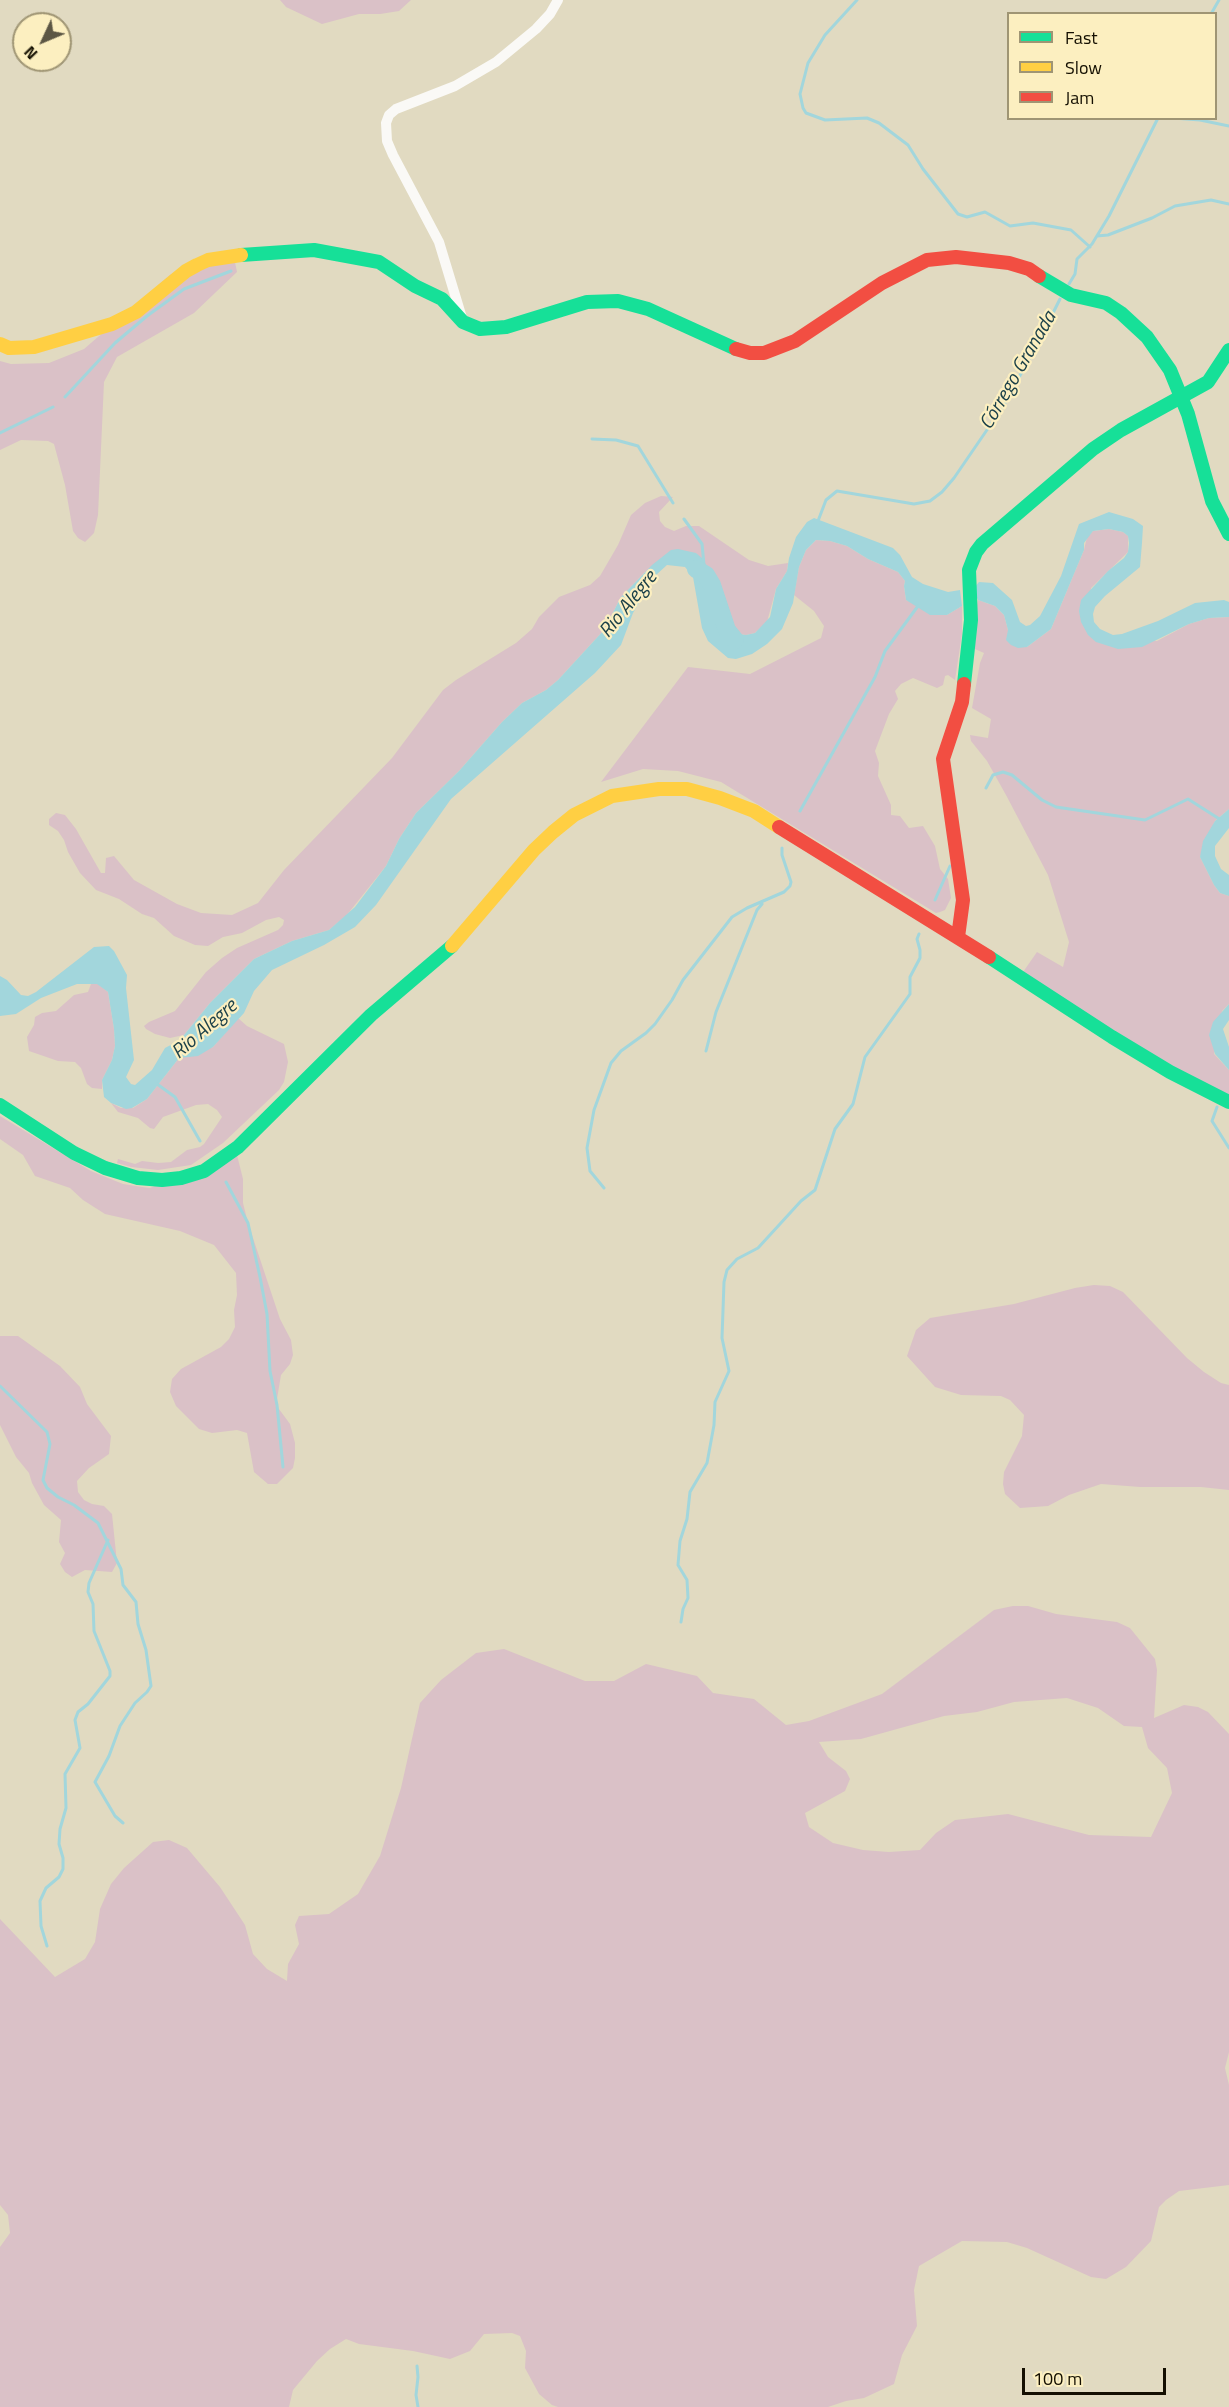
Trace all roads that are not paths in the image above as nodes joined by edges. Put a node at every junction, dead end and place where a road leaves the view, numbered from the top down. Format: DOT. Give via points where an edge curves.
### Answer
graph roads {
  1 [pos="558,0"];
  2 [pos="451,280"];
  3 [pos="436,295"];
  4 [pos="463,322"];
  5 [pos="0,344"];
  6 [pos="1229,350"];
  7 [pos="1180,396"];
  8 [pos="1229,534"];
  9 [pos="958,938"];
  10 [pos="1229,1102"];
  11 [pos="0,1106"];
  1 -- 2 [label="street" via="536,29 496,62 455,86 389,115 387,141 439,242"];
  2 -- 3 [label="street"];
  2 -- 4 [label="street"];
  3 -- 4 [label="main road"];
  3 -- 5 [label="main road" via="392,268 364,258 314,250 252,253 197,265 136,312 112,324 34,347 9,348"];
  4 -- 7 [label="main road" via="490,330 587,302 618,301 648,309 730,348 764,353 795,341 904,270 927,260 956,257 1019,265 1059,289 1106,303 1136,325 1158,350"];
  6 -- 7 [label="main road" via="1208,382"];
  7 -- 8 [label="main road" via="1212,501"];
  7 -- 9 [label="main road" via="1093,450 976,552 969,570 970,637 962,702 943,759 963,900"];
  9 -- 10 [label="main road" via="1170,1072"];
  9 -- 11 [label="main road" via="754,811 687,789 638,791 612,796 574,815 553,832 450,949 371,1015 238,1147 204,1171 162,1180 105,1168"];
}
